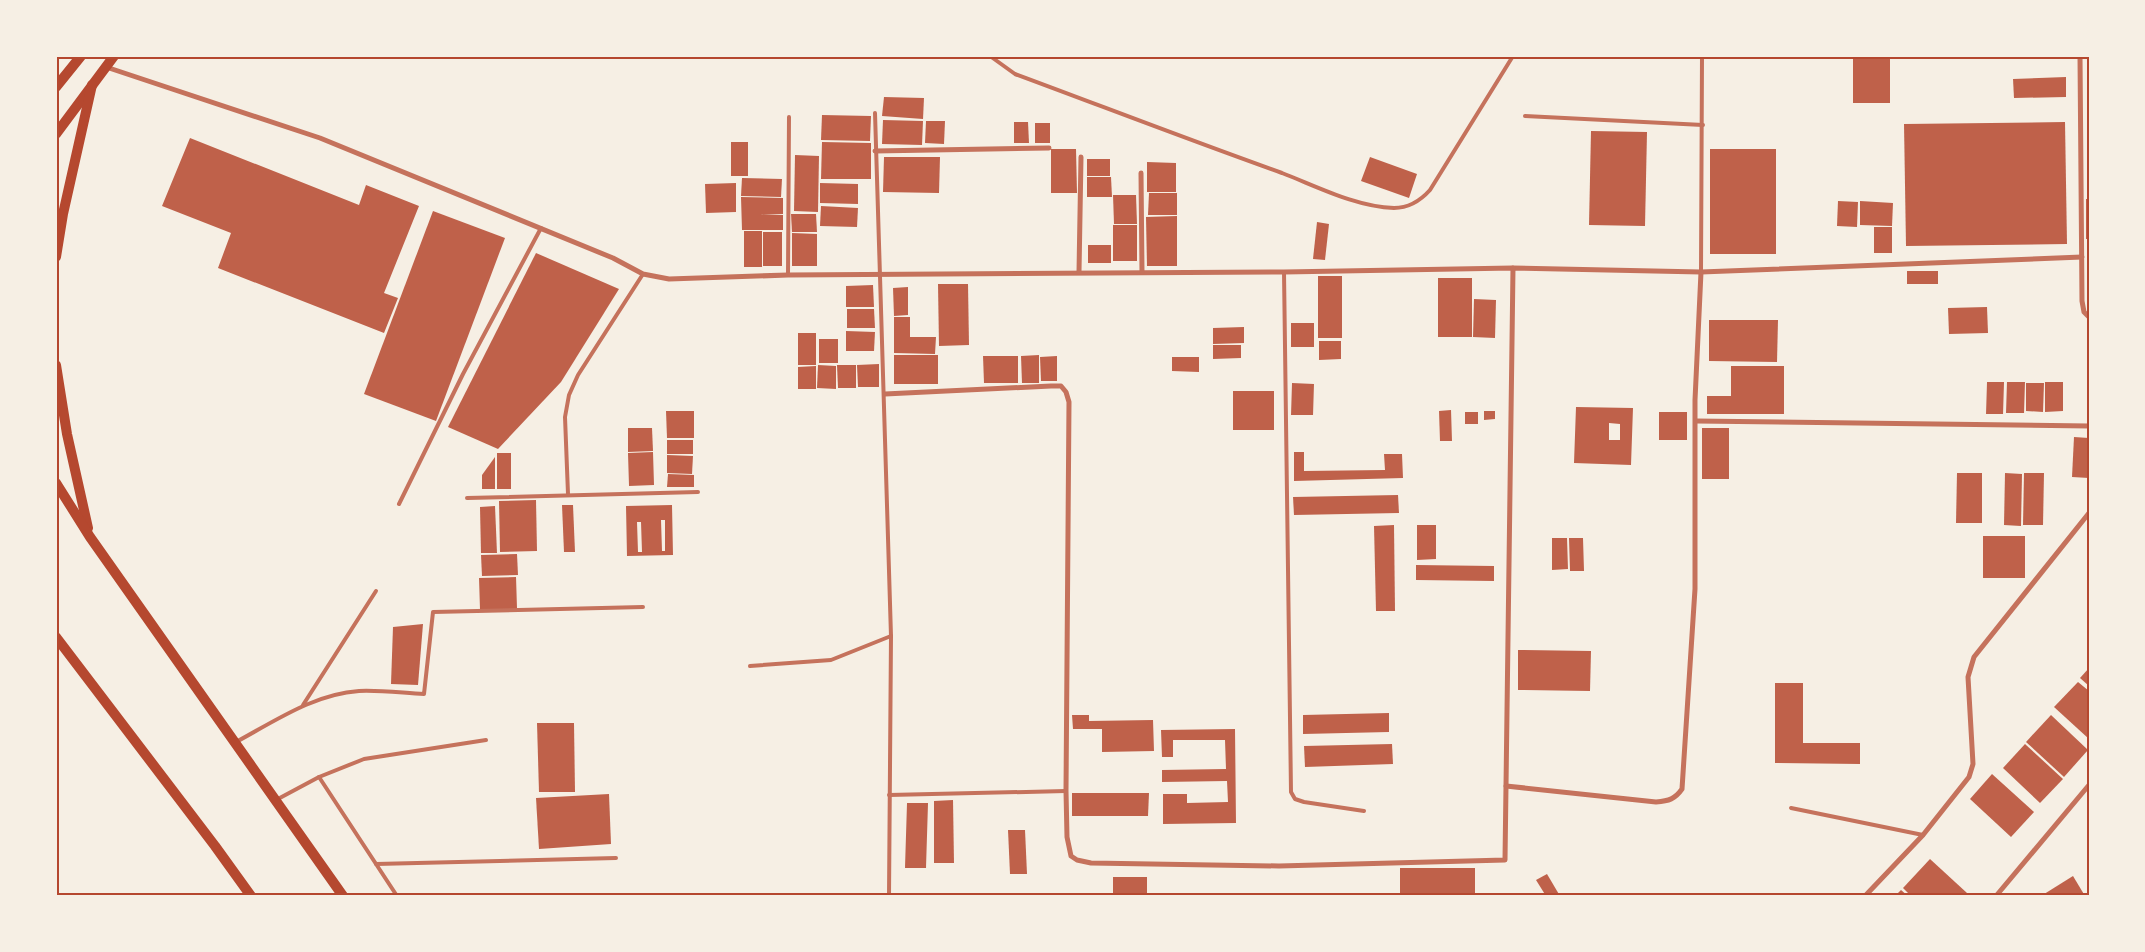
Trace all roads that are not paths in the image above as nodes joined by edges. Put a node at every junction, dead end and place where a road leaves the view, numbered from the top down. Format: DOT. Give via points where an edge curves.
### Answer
graph roads {
  1 [pos="81,56"];
  2 [pos="114,56"];
  3 [pos="990,56"];
  4 [pos="1513,56"];
  5 [pos="1702,56"];
  6 [pos="2080,56"];
  7 [pos="106,67"];
  8 [pos="92,85"];
  9 [pos="56,87"];
  10 [pos="875,112"];
  11 [pos="1525,116"];
  12 [pos="789,117"];
  13 [pos="1703,125"];
  14 [pos="56,134"];
  15 [pos="1049,148"];
  16 [pos="875,151"];
  17 [pos="1081,157"];
  18 [pos="1141,173"];
  19 [pos="541,228"];
  20 [pos="56,257"];
  21 [pos="2082,257"];
  22 [pos="1513,268"];
  23 [pos="1079,272"];
  24 [pos="1142,272"];
  25 [pos="1284,272"];
  26 [pos="1701,272"];
  27 [pos="643,274"];
  28 [pos="788,275"];
  29 [pos="880,275"];
  30 [pos="2089,317"];
  31 [pos="56,365"];
  32 [pos="885,394"];
  33 [pos="1696,421"];
  34 [pos="2089,426"];
  35 [pos="56,483"];
  36 [pos="698,492"];
  37 [pos="568,494"];
  38 [pos="467,498"];
  39 [pos="399,504"];
  40 [pos="2089,513"];
  41 [pos="90,537"];
  42 [pos="376,591"];
  43 [pos="643,607"];
  44 [pos="56,636"];
  45 [pos="891,636"];
  46 [pos="750,666"];
  47 [pos="303,705"];
  48 [pos="486,740"];
  49 [pos="236,742"];
  50 [pos="319,777"];
  51 [pos="2089,785"];
  52 [pos="1506,786"];
  53 [pos="1066,791"];
  54 [pos="889,795"];
  55 [pos="276,800"];
  56 [pos="1791,808"];
  57 [pos="1364,812"];
  58 [pos="1923,835"];
  59 [pos="616,858"];
  60 [pos="376,864"];
  61 [pos="250,896"];
  62 [pos="343,896"];
  63 [pos="397,896"];
  64 [pos="889,896"];
  65 [pos="1866,896"];
  66 [pos="1996,896"];
  1 -- 9 [label="main road"];
  2 -- 7 [label="main road"];
  3 -- 4 [label="lane" via="1015,74 1356,200 1392,208 1422,199 1430,190"];
  5 -- 13 [label="lane"];
  6 -- 21 [label="street"];
  7 -- 8 [label="main road"];
  7 -- 19 [label="street" via="320,138"];
  8 -- 14 [label="main road"];
  8 -- 20 [label="main road"];
  10 -- 16 [label="lane"];
  11 -- 13 [label="lane"];
  12 -- 28 [label="lane"];
  13 -- 26 [label="lane"];
  15 -- 16 [label="street"];
  16 -- 29 [label="lane"];
  17 -- 23 [label="street"];
  18 -- 24 [label="street"];
  19 -- 27 [label="street"];
  19 -- 39 [label="lane" via="463,374"];
  21 -- 26 [label="street"];
  21 -- 30 [label="street" via="2082,300 2084,312"];
  22 -- 25 [label="street"];
  22 -- 26 [label="street"];
  22 -- 52 [label="street"];
  23 -- 24 [label="street"];
  23 -- 29 [label="street"];
  24 -- 25 [label="street"];
  25 -- 57 [label="lane" via="1291,792 1295,799 1304,802"];
  26 -- 33 [label="street"];
  27 -- 28 [label="street" via="669,279"];
  27 -- 37 [label="lane" via="578,374 569,395 565,417"];
  28 -- 29 [label="street"];
  29 -- 32 [label="lane"];
  31 -- 41 [label="main road" via="67,434"];
  32 -- 45 [label="lane"];
  32 -- 53 [label="street" via="1050,386 1060,386 1066,392 1070,402"];
  33 -- 34 [label="street"];
  33 -- 52 [label="street" via="1695,589 1682,789 1676,797 1656,802"];
  35 -- 41 [label="main road"];
  36 -- 37 [label="lane"];
  37 -- 38 [label="lane"];
  40 -- 58 [label="street" via="1974,657 1968,677 1973,764 1969,777"];
  41 -- 49 [label="main road"];
  42 -- 47 [label="lane"];
  43 -- 47 [label="lane" via="433,612 424,694 358,692"];
  44 -- 61 [label="main road" via="216,846"];
  45 -- 46 [label="lane" via="831,660"];
  45 -- 54 [label="lane"];
  47 -- 49 [label="lane"];
  48 -- 50 [label="lane" via="364,759"];
  49 -- 55 [label="main road"];
  50 -- 55 [label="lane"];
  50 -- 60 [label="lane"];
  51 -- 66 [label="street"];
  52 -- 53 [label="street" via="1505,860 1279,866 1091,863 1077,860 1068,850"];
  53 -- 54 [label="lane"];
  54 -- 64 [label="lane"];
  55 -- 62 [label="main road"];
  56 -- 58 [label="lane"];
  58 -- 65 [label="street"];
  59 -- 60 [label="lane"];
  60 -- 63 [label="lane"];
}
